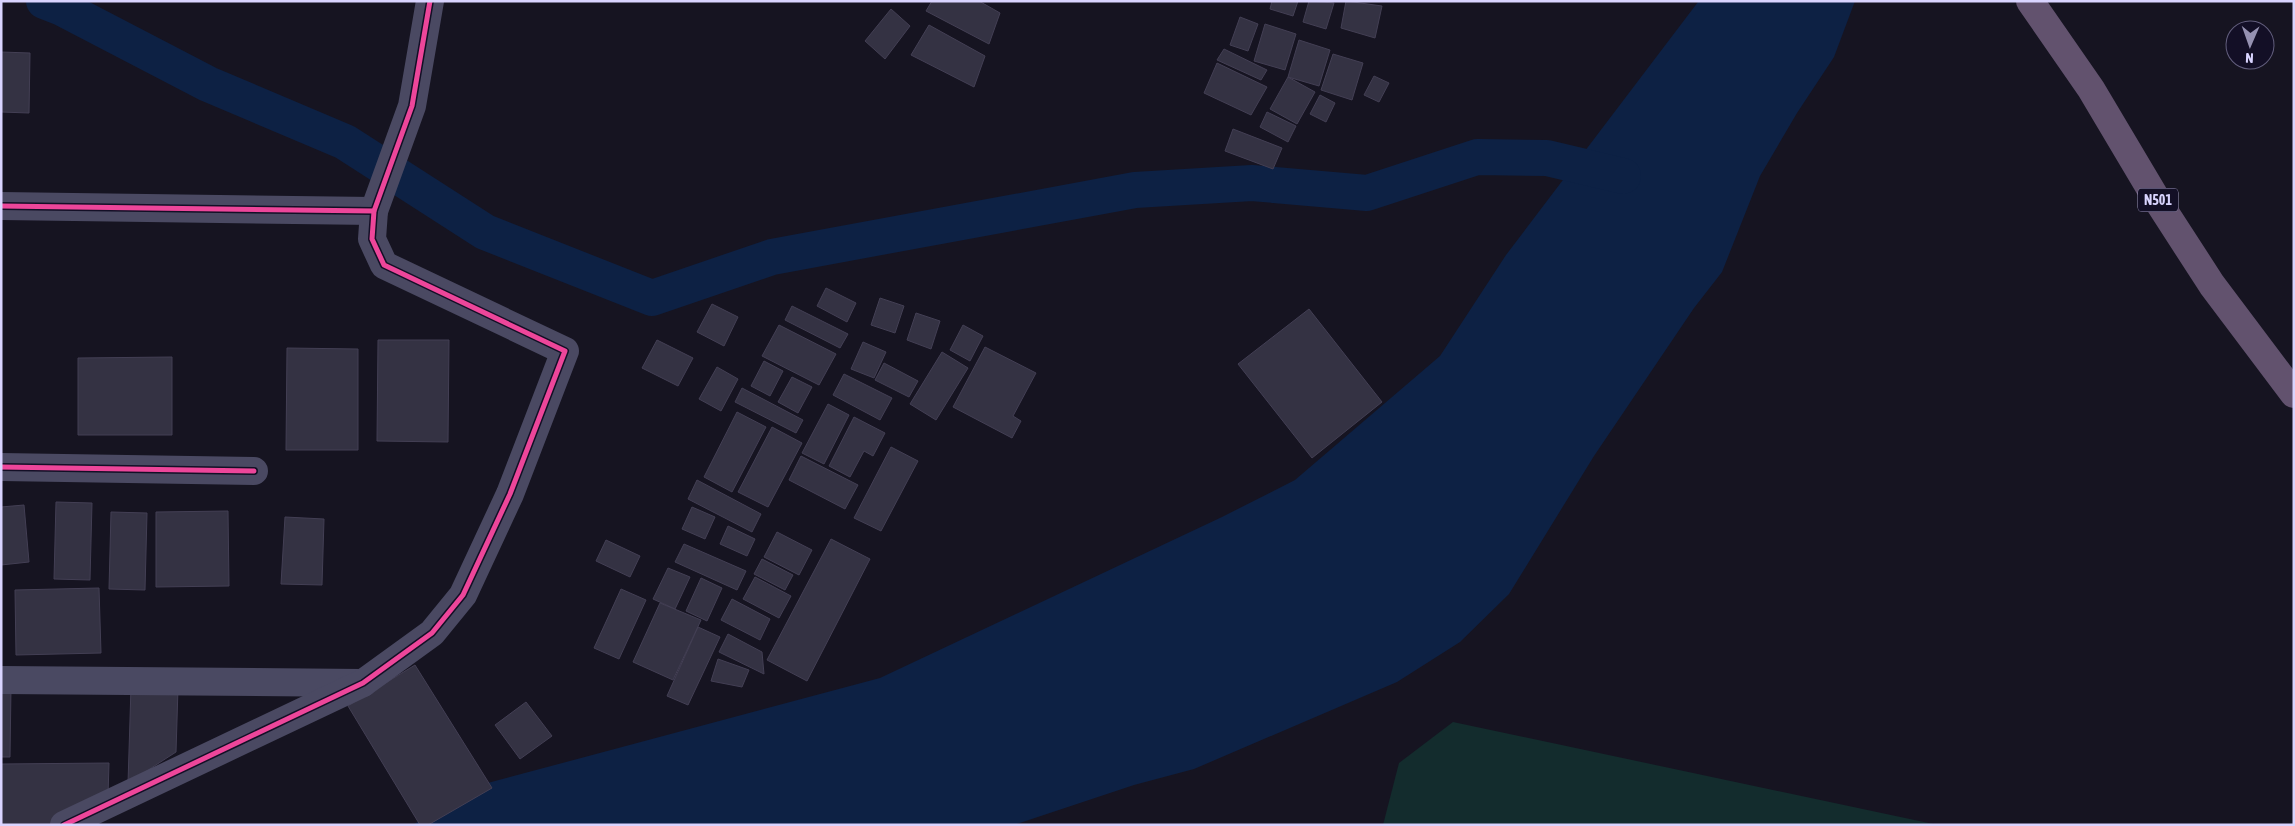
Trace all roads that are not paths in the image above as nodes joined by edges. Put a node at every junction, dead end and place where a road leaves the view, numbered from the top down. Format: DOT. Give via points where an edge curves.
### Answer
graph roads {
  1 [pos="430,1"];
  2 [pos="2030,1"];
  3 [pos="1,206"];
  4 [pos="374,210"];
  5 [pos="2294,394"];
  6 [pos="1,466"];
  7 [pos="254,471"];
  8 [pos="1,680"];
  9 [pos="363,683"];
  10 [pos="64,825"];
  1 -- 4 [label="street" via="412,106"];
  2 -- 5 [label="highway, N501" via="2091,89 2212,285"];
  3 -- 4 [label="street"];
  4 -- 9 [label="street" via="372,239 384,265 565,351 510,494 463,595 432,633"];
  6 -- 7 [label="street"];
  8 -- 9 [label="street"];
  9 -- 10 [label="street"];
}
